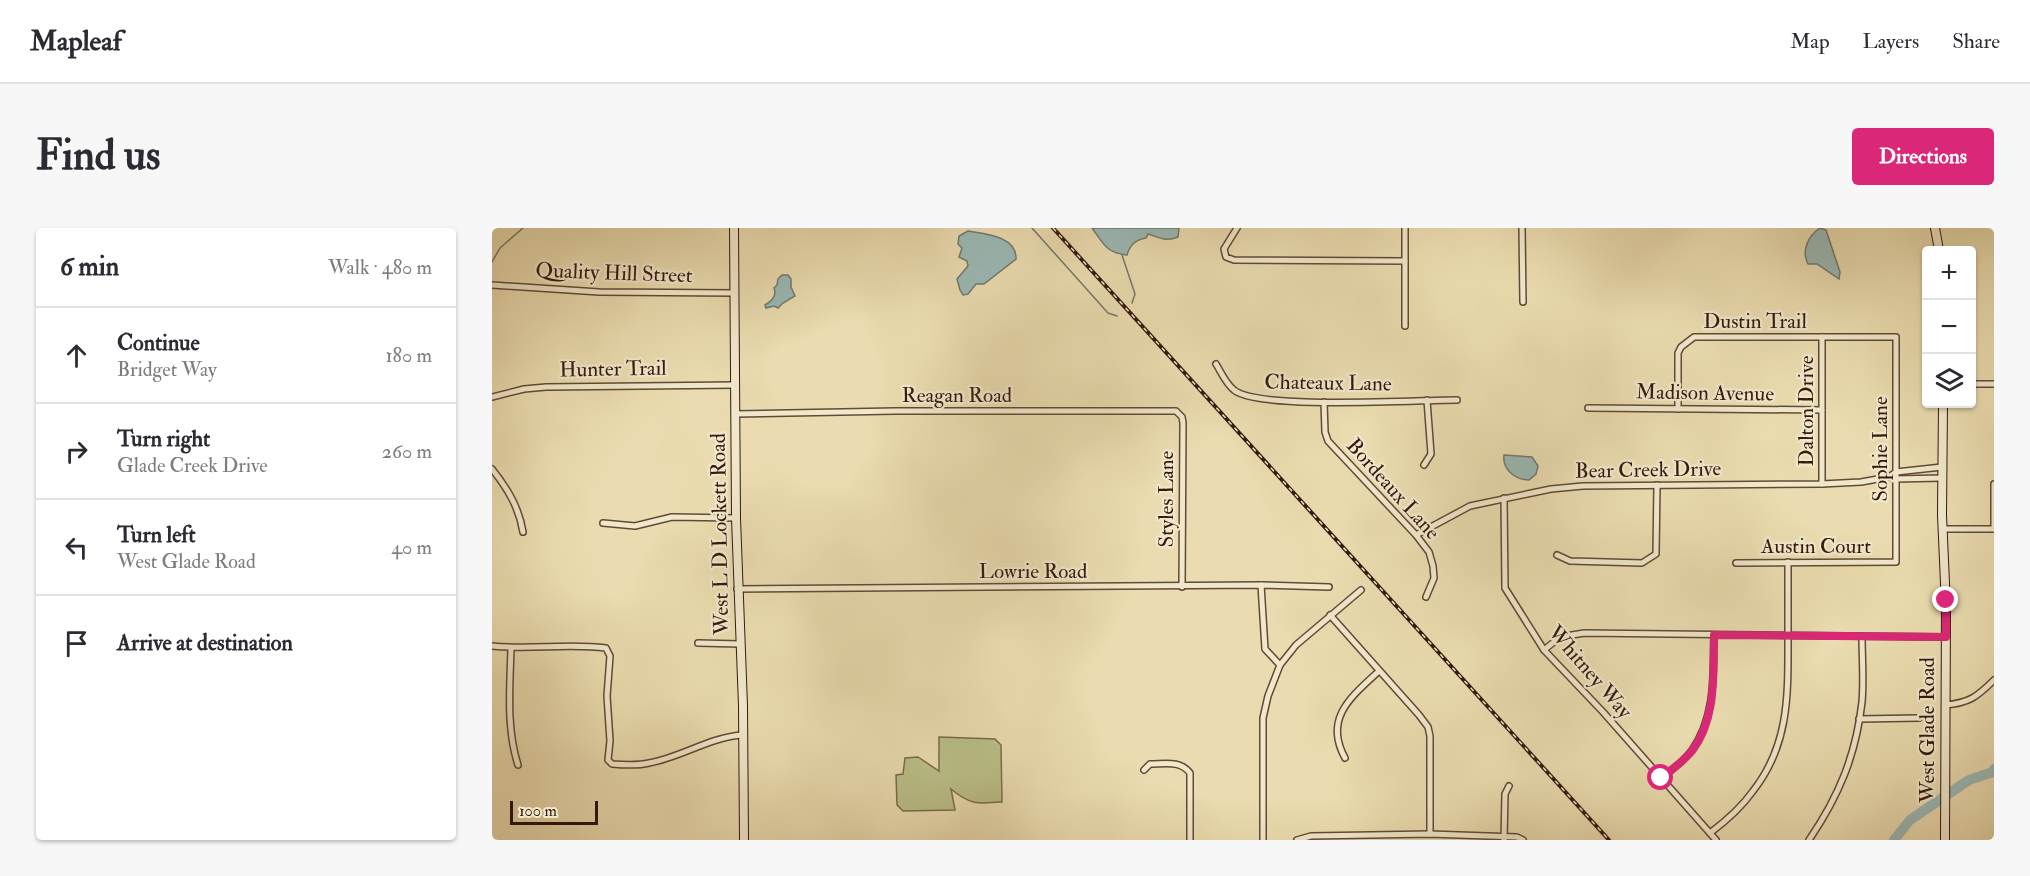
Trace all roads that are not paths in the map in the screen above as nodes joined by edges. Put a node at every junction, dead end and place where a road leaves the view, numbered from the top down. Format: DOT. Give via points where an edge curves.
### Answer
graph roads {
  1 [pos="734,228"];
  2 [pos="1237,228"];
  3 [pos="1405,228"];
  4 [pos="1522,228"];
  5 [pos="1935,228"];
  6 [pos="1938,246"];
  7 [pos="1405,261"];
  8 [pos="492,285"];
  9 [pos="735,293"];
  10 [pos="1523,302"];
  11 [pos="1405,326"];
  12 [pos="1822,337"];
  13 [pos="1896,337"];
  14 [pos="1216,364"];
  15 [pos="735,384"];
  16 [pos="1976,384"];
  17 [pos="1994,384"];
  18 [pos="492,397"];
  19 [pos="1427,400"];
  20 [pos="1457,400"];
  21 [pos="1324,402"];
  22 [pos="1588,408"];
  23 [pos="1942,408"];
  24 [pos="1678,409"];
  25 [pos="1822,410"];
  26 [pos="1178,412"];
  27 [pos="735,414"];
  28 [pos="1424,465"];
  29 [pos="1942,467"];
  30 [pos="492,468"];
  31 [pos="1896,472"];
  32 [pos="1889,477"];
  33 [pos="1942,478"];
  34 [pos="1896,480"];
  35 [pos="1822,484"];
  36 [pos="1994,484"];
  37 [pos="1657,485"];
  38 [pos="1504,498"];
  39 [pos="735,518"];
  40 [pos="603,523"];
  41 [pos="1942,529"];
  42 [pos="1994,529"];
  43 [pos="523,532"];
  44 [pos="1416,535"];
  45 [pos="1557,555"];
  46 [pos="1788,562"];
  47 [pos="1896,562"];
  48 [pos="1736,563"];
  49 [pos="1261,585"];
  50 [pos="1182,587"];
  51 [pos="1329,587"];
  52 [pos="737,590"];
  53 [pos="1361,590"];
  54 [pos="1426,597"];
  55 [pos="1330,615"];
  56 [pos="1714,635"];
  57 [pos="1788,636"];
  58 [pos="1862,636"];
  59 [pos="1946,637"];
  60 [pos="698,643"];
  61 [pos="740,644"];
  62 [pos="492,646"];
  63 [pos="511,648"];
  64 [pos="1544,650"];
  65 [pos="1280,665"];
  66 [pos="1380,671"];
  67 [pos="1994,680"];
  68 [pos="1945,705"];
  69 [pos="1919,718"];
  70 [pos="1859,719"];
  71 [pos="743,735"];
  72 [pos="1346,758"];
  73 [pos="518,765"];
  74 [pos="1144,770"];
  75 [pos="1661,778"];
  76 [pos="1509,786"];
  77 [pos="1710,833"];
  78 [pos="1430,834"];
  79 [pos="1504,839"];
  80 [pos="744,840"];
  81 [pos="1190,840"];
  82 [pos="1263,840"];
  83 [pos="1297,840"];
  84 [pos="1523,840"];
  85 [pos="1716,840"];
  86 [pos="1809,840"];
  87 [pos="1945,840"];
  1 -- 9 [label="main road, West L D Lockett Road"];
  2 -- 7 [label="street" via="1224,249 1226,257 1234,260"];
  3 -- 7 [label="street"];
  4 -- 10 [label="street"];
  5 -- 6 [label="main road"];
  7 -- 11 [label="street"];
  8 -- 9 [label="street, Quality Hill Street" via="599,292"];
  9 -- 15 [label="main road, West L D Lockett Road"];
  12 -- 13 [label="street, Dustin Trail"];
  12 -- 24 [label="street, Dustin Trail" via="1694,337 1678,353"];
  12 -- 25 [label="street, Dalton Drive"];
  13 -- 31 [label="street, Sophie Lane"];
  14 -- 21 [label="street, Chateaux Lane" via="1234,391 1248,398"];
  15 -- 18 [label="street, Hunter Trail" via="546,387"];
  15 -- 27 [label="main road, West L D Lockett Road"];
  16 -- 17 [label="street"];
  19 -- 20 [label="street, Chateaux Lane"];
  19 -- 21 [label="street, Chateaux Lane"];
  19 -- 28 [label="street" via="1431,454"];
  21 -- 44 [label="street, Bordeaux Lane" via="1328,441"];
  22 -- 24 [label="street, Madison Avenue"];
  23 -- 29 [label="main road, West Glade Road"];
  24 -- 25 [label="street, Madison Avenue"];
  25 -- 35 [label="street, Dalton Drive"];
  26 -- 27 [label="street, Reagan Road"];
  26 -- 50 [label="street, Styles Lane" via="1183,423"];
  27 -- 39 [label="main road, West L D Lockett Road"];
  29 -- 31 [label="street, Bear Creek Drive"];
  29 -- 33 [label="main road, West Glade Road"];
  30 -- 43 [label="street" via="516,504"];
  31 -- 32 [label="street, Bear Creek Drive"];
  31 -- 34 [label="street, Sophie Lane"];
  32 -- 34 [label="street"];
  32 -- 35 [label="street, Bear Creek Drive"];
  33 -- 34 [label="street"];
  33 -- 41 [label="main road, West Glade Road"];
  34 -- 47 [label="street, Sophie Lane"];
  35 -- 37 [label="street, Bear Creek Drive"];
  36 -- 42 [label="street"];
  37 -- 38 [label="street, Bear Creek Drive" via="1583,486"];
  37 -- 45 [label="street" via="1656,554 1642,563 1570,561"];
  38 -- 44 [label="street, Bear Creek Drive" via="1470,506"];
  38 -- 64 [label="street, Whitney Way" via="1505,588"];
  39 -- 40 [label="street" via="672,517 635,526"];
  39 -- 52 [label="main road, West L D Lockett Road"];
  41 -- 42 [label="street"];
  41 -- 59 [label="main road, West Glade Road"];
  44 -- 54 [label="street, Bordeaux Lane" via="1429,552 1433,566 1434,578"];
  46 -- 47 [label="street, Austin Court"];
  46 -- 48 [label="street, Austin Court"];
  46 -- 57 [label="street"];
  49 -- 50 [label="street, Lowrie Road"];
  49 -- 51 [label="street, Lowrie Road"];
  49 -- 65 [label="street" via="1265,648"];
  50 -- 52 [label="street, Lowrie Road"];
  52 -- 61 [label="main road, West L D Lockett Road"];
  53 -- 55 [label="street"];
  55 -- 65 [label="street"];
  55 -- 66 [label="street"];
  56 -- 57 [label="street"];
  56 -- 64 [label="street" via="1584,633 1560,637"];
  56 -- 75 [label="street" via="1708,720 1692,750"];
  57 -- 58 [label="street"];
  57 -- 77 [label="street" via="1787,707 1778,744 1755,790"];
  58 -- 59 [label="street"];
  58 -- 70 [label="street"];
  59 -- 68 [label="main road, West Glade Road"];
  60 -- 61 [label="street"];
  61 -- 71 [label="main road, West L D Lockett Road"];
  62 -- 63 [label="street"];
  63 -- 71 [label="street" via="606,648 610,656 607,696 612,764 650,763 727,736"];
  63 -- 73 [label="street" via="510,700"];
  64 -- 75 [label="street, Whitney Way"];
  65 -- 82 [label="street" via="1263,718"];
  66 -- 72 [label="street" via="1351,698 1341,715 1337,740"];
  66 -- 78 [label="street" via="1428,727"];
  67 -- 68 [label="street" via="1972,699"];
  68 -- 87 [label="main road, West Glade Road"];
  69 -- 70 [label="street"];
  70 -- 86 [label="street" via="1836,798"];
  71 -- 80 [label="main road, West L D Lockett Road"];
  74 -- 81 [label="street" via="1150,764 1178,764 1190,773"];
  75 -- 77 [label="street, Whitney Way"];
  76 -- 79 [label="street" via="1505,795"];
  77 -- 85 [label="street, Whitney Way"];
  78 -- 79 [label="street"];
  78 -- 83 [label="street" via="1311,836"];
  79 -- 84 [label="street"];
}
